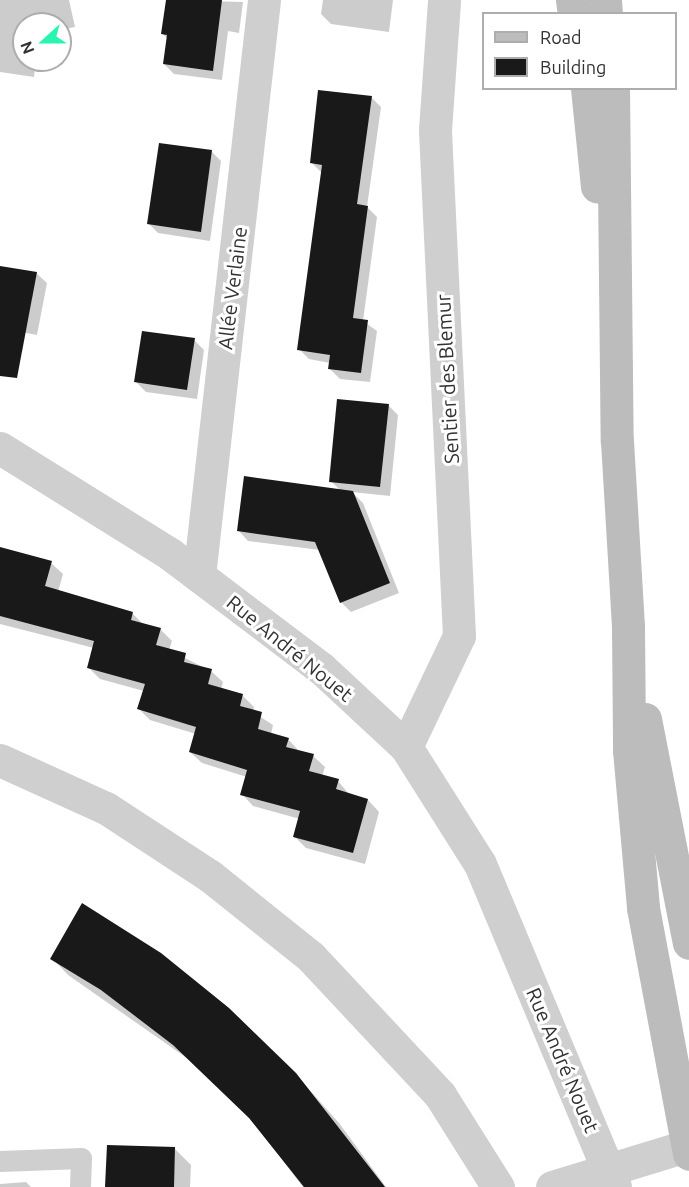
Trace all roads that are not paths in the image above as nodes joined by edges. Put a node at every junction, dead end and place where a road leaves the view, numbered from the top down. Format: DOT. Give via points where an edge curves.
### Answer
graph roads {
  1 [pos="264,0"];
  2 [pos="444,0"];
  3 [pos="587,90"];
  4 [pos="613,90"];
  5 [pos="615,354"];
  6 [pos="0,448"];
  7 [pos="199,576"];
  8 [pos="628,626"];
  9 [pos="406,747"];
  10 [pos="0,760"];
  11 [pos="689,943"];
  12 [pos="688,1148"];
  13 [pos="0,1161"];
  14 [pos="612,1178"];
  15 [pos="80,1187"];
  16 [pos="498,1187"];
  17 [pos="552,1187"];
  1 -- 7 [label="street, Allée Verlaine"];
  2 -- 9 [label="street, Sentier des Blemur" via="435,130 459,636"];
  3 -- 5 [label="main road"];
  4 -- 5 [label="main road"];
  5 -- 8 [label="main road"];
  6 -- 7 [label="street, Rue André Nouet"];
  7 -- 9 [label="street, Rue André Nouet" via="321,668"];
  8 -- 11 [label="main road"];
  8 -- 12 [label="main road" via="629,750 643,908"];
  9 -- 14 [label="street, Rue André Nouet" via="480,864"];
  10 -- 16 [label="street" via="106,807 210,876 310,957 440,1095"];
  12 -- 14 [label="street"];
  13 -- 15 [label="lane" via="81,1158"];
  14 -- 17 [label="street"];
}
